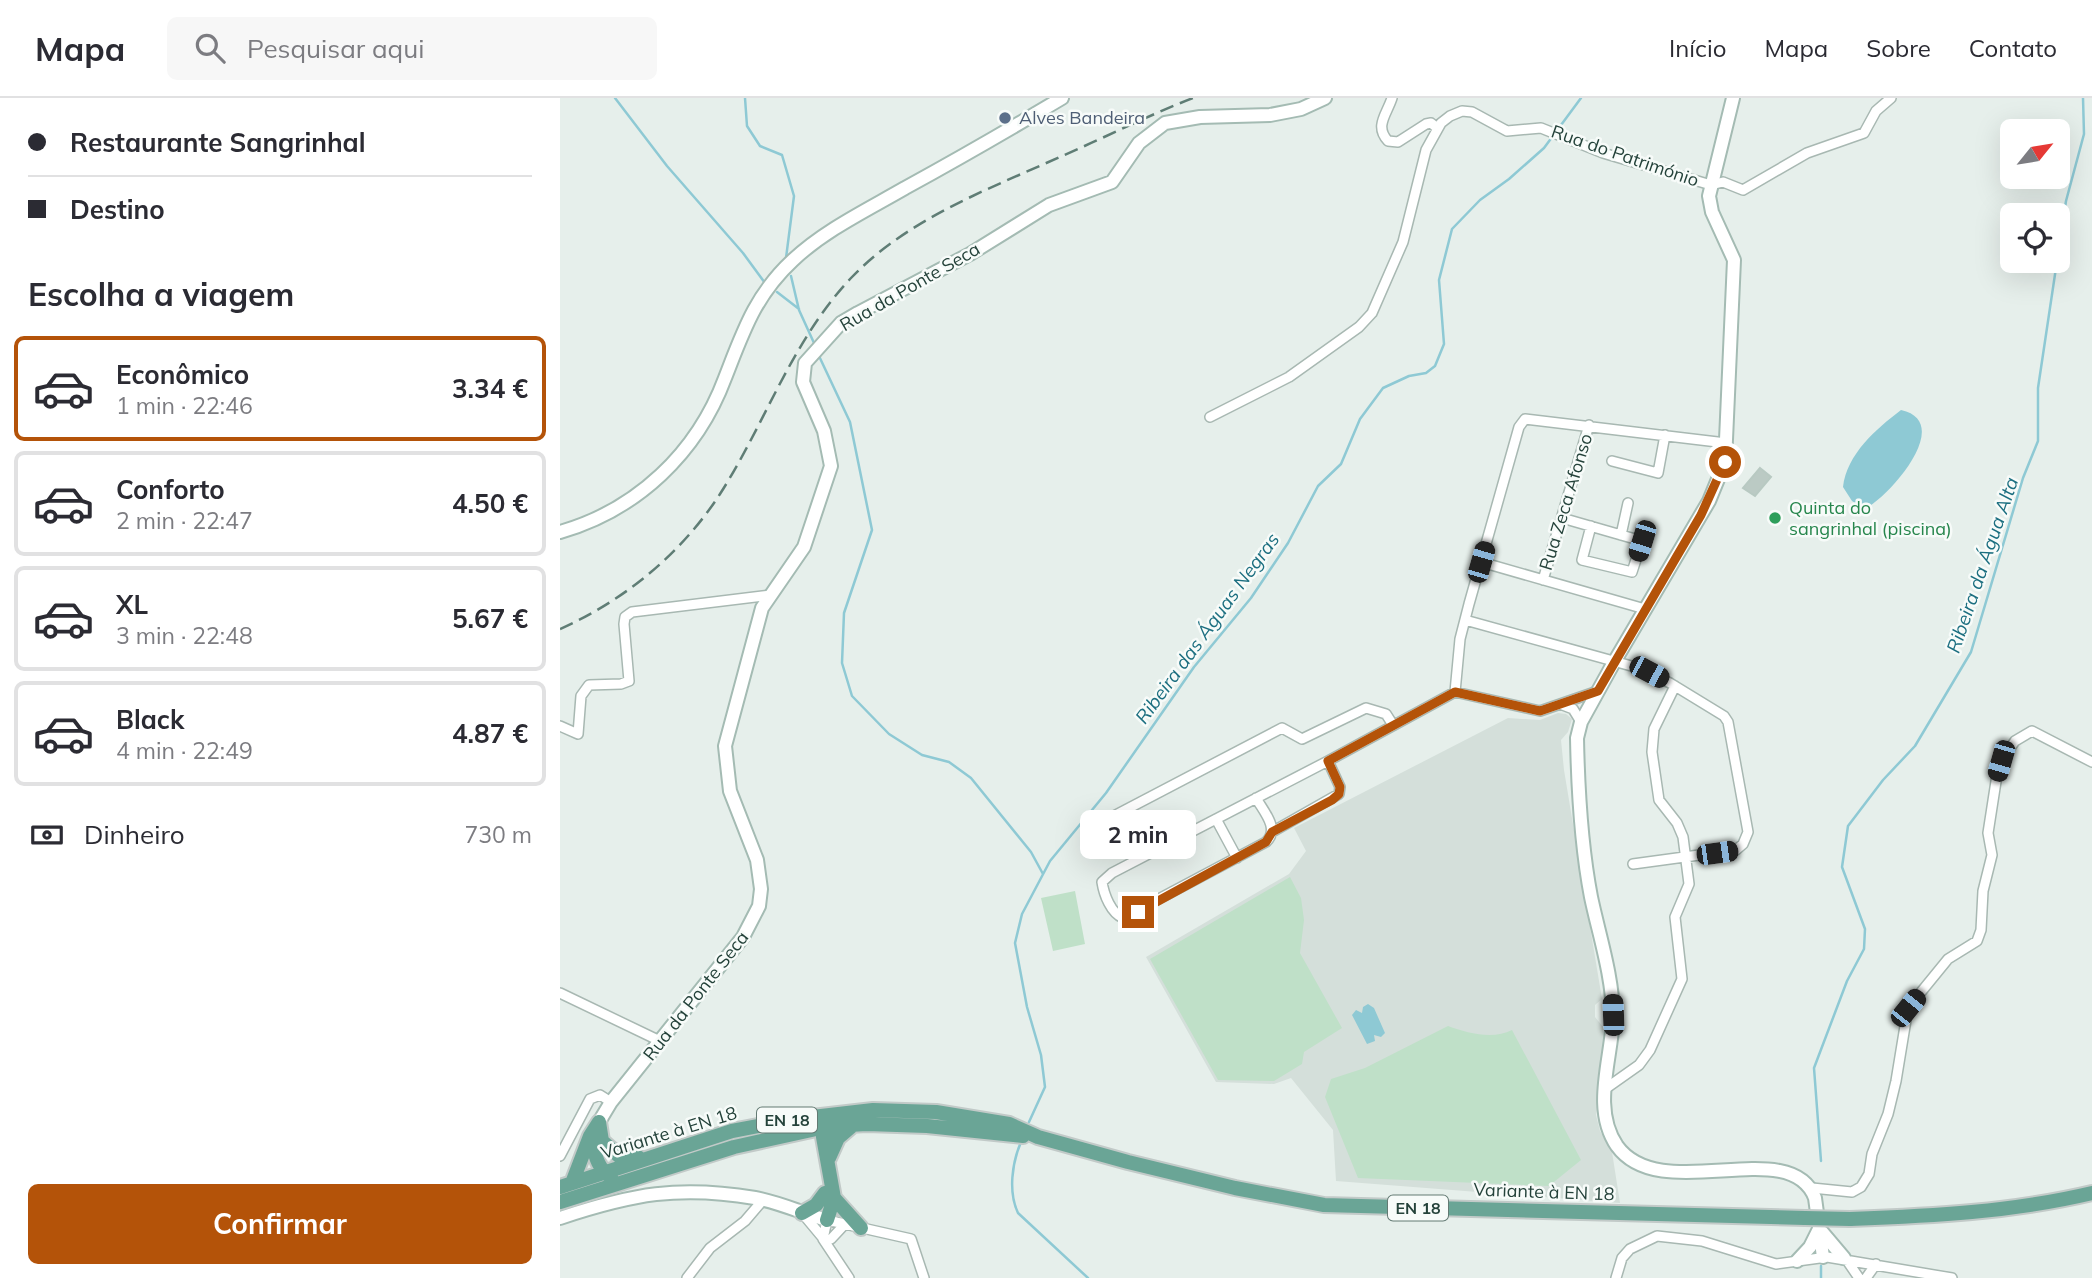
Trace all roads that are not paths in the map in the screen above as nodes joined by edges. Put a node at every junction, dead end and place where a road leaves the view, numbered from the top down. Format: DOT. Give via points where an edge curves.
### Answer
graph roads {
  1 [pos="1062,98"];
  2 [pos="1325,98"];
  3 [pos="1392,98"];
  4 [pos="1733,98"];
  5 [pos="1891,98"];
  6 [pos="1437,128"];
  7 [pos="1711,185"];
  8 [pos="1210,417"];
  9 [pos="1590,425"];
  10 [pos="1665,435"];
  11 [pos="1726,443"];
  12 [pos="1612,461"];
  13 [pos="1628,503"];
  14 [pos="1562,518"];
  15 [pos="1591,526"];
  16 [pos="560,532"];
  17 [pos="1620,535"];
  18 [pos="1481,562"];
  19 [pos="1543,580"];
  20 [pos="771,595"];
  21 [pos="1645,609"];
  22 [pos="1465,620"];
  23 [pos="1614,662"];
  24 [pos="1675,686"];
  25 [pos="1598,691"];
  26 [pos="1455,692"];
  27 [pos="1560,704"];
  28 [pos="1581,722"];
  29 [pos="1393,725"];
  30 [pos="560,726"];
  31 [pos="1328,761"];
  32 [pos="2092,762"];
  33 [pos="1256,798"];
  34 [pos="1216,819"];
  35 [pos="1089,829"];
  36 [pos="1272,832"];
  37 [pos="1686,857"];
  38 [pos="1237,858"];
  39 [pos="1633,864"];
  40 [pos="560,993"];
  41 [pos="660,1041"];
  42 [pos="1605,1089"];
  43 [pos="611,1102"];
  44 [pos="849,1119"];
  45 [pos="599,1122"];
  46 [pos="828,1136"];
  47 [pos="596,1138"];
  48 [pos="560,1156"];
  49 [pos="648,1157"];
  50 [pos="604,1173"];
  51 [pos="626,1180"];
  52 [pos="566,1185"];
  53 [pos="1812,1188"];
  54 [pos="2092,1193"];
  55 [pos="583,1194"];
  56 [pos="829,1196"];
  57 [pos="763,1200"];
  58 [pos="560,1202"];
  59 [pos="802,1213"];
  60 [pos="1811,1214"];
  61 [pos="560,1217"];
  62 [pos="827,1220"];
  63 [pos="845,1224"];
  64 [pos="861,1228"];
  65 [pos="1819,1229"];
  66 [pos="827,1239"];
  67 [pos="1823,1256"];
  68 [pos="1845,1258"];
  69 [pos="1797,1261"];
  70 [pos="1863,1262"];
  71 [pos="1876,1264"];
  72 [pos="1862,1276"];
  73 [pos="687,1278"];
  74 [pos="849,1278"];
  75 [pos="924,1278"];
  76 [pos="1616,1278"];
  77 [pos="1952,1278"];
  1 -- 16 [label="street" via="820,239 793,260 753,308 706,422 678,458 629,501"];
  2 -- 20 [label="street, Rua da Ponte Seca" via="1270,115 1165,123 1139,143 1112,182 1049,205 842,323 802,373 806,394 830,448 831,466 804,547"];
  3 -- 6 [label="street, Rua do Património" via="1381,123 1388,141 1398,142 1426,124"];
  4 -- 7 [label="street"];
  5 -- 7 [label="street, Rua do Património" via="1859,136 1807,153 1743,190 1723,182"];
  6 -- 7 [label="street, Rua do Património" via="1450,116 1472,112 1507,131 1541,128 1603,153"];
  6 -- 8 [label="street" via="1419,168 1403,242 1371,313 1359,327 1289,377"];
  7 -- 11 [label="street" via="1712,212 1734,260"];
  9 -- 10 [label="street"];
  9 -- 14 [label="street, Rua Zeca Afonso"];
  9 -- 18 [label="street" via="1525,419"];
  10 -- 11 [label="street"];
  10 -- 12 [label="street" via="1658,473"];
  11 -- 21 [label="street" via="1725,462 1709,501"];
  13 -- 17 [label="street"];
  14 -- 15 [label="street"];
  14 -- 19 [label="street, Rua Zeca Afonso"];
  15 -- 17 [label="street"];
  15 -- 17 [label="street" via="1582,560 1632,572 1642,541"];
  18 -- 19 [label="street"];
  18 -- 22 [label="street"];
  19 -- 21 [label="street"];
  20 -- 30 [label="street" via="632,612 624,624 629,681 589,685 581,696 578,734"];
  20 -- 41 [label="street, Rua da Ponte Seca" via="762,608 725,746 730,791 757,860 759,905 743,937"];
  21 -- 23 [label="street"];
  22 -- 23 [label="street"];
  22 -- 26 [label="street"];
  23 -- 24 [label="street" via="1649,672"];
  23 -- 25 [label="street"];
  24 -- 37 [label="street" via="1654,729 1652,752 1659,800 1681,829"];
  24 -- 37 [label="street" via="1728,722 1748,832 1736,850"];
  25 -- 27 [label="street"];
  25 -- 28 [label="street"];
  26 -- 27 [label="street" via="1540,711"];
  26 -- 29 [label="street"];
  27 -- 28 [label="street" via="1573,709"];
  28 -- 42 [label="street" via="1577,765 1585,850 1612,997"];
  29 -- 31 [label="street"];
  29 -- 35 [label="street" via="1387,715 1366,708 1302,739 1282,728"];
  31 -- 33 [label="street"];
  31 -- 36 [label="street" via="1339,794"];
  32 -- 53 [label="street" via="2032,731 2015,741 2001,761 1990,814 1992,855 1977,941 1948,959 1908,1008 1888,1114 1861,1187 1852,1192"];
  33 -- 34 [label="street"];
  33 -- 36 [label="street"];
  34 -- 38 [label="street"];
  34 -- 38 [label="street" via="1106,877 1103,892 1117,916 1123,918"];
  36 -- 38 [label="street" via="1266,842"];
  37 -- 39 [label="street"];
  37 -- 42 [label="street" via="1689,884 1675,917 1682,979 1650,1050 1639,1065"];
  40 -- 41 [label="street"];
  41 -- 43 [label="street, Rua da Ponte Seca"];
  42 -- 53 [label="street" via="1607,1128 1631,1159 1684,1173 1785,1171"];
  43 -- 45 [label="street, Rua da Ponte Seca"];
  43 -- 48 [label="street" via="600,1096 590,1099"];
  44 -- 46 [label="main road"];
  44 -- 46 [label="main road, Variante à EN 18 / EN 18"];
  44 -- 60 [label="main road, Variante à EN 18 / EN 18" via="1038,1137 1235,1188 1324,1205"];
  45 -- 47 [label="main road"];
  46 -- 49 [label="main road, Variante à EN 18 / EN 18" via="732,1131"];
  46 -- 51 [label="main road, Variante à EN 18 / EN 18" via="805,1131"];
  46 -- 56 [label="main road"];
  47 -- 49 [label="main road" via="620,1157"];
  47 -- 50 [label="main road"];
  47 -- 52 [label="main road"];
  49 -- 50 [label="main road, Variante à EN 18 / EN 18"];
  50 -- 51 [label="main road"];
  50 -- 52 [label="main road, Variante à EN 18 / EN 18"];
  50 -- 55 [label="main road"];
  51 -- 55 [label="main road, Variante à EN 18 / EN 18"];
  53 -- 60 [label="street"];
  54 -- 60 [label="main road, EN 18, bridge" via="1946,1216 1850,1219"];
  55 -- 58 [label="main road, Variante à EN 18 / EN 18"];
  56 -- 59 [label="main road"];
  56 -- 62 [label="main road"];
  56 -- 64 [label="main road"];
  57 -- 59 [label="street"];
  57 -- 61 [label="street" via="657,1192"];
  57 -- 73 [label="street" via="745,1222 710,1248"];
  59 -- 62 [label="street"];
  59 -- 66 [label="street"];
  60 -- 65 [label="street"];
  62 -- 63 [label="street"];
  62 -- 66 [label="street"];
  63 -- 64 [label="street"];
  63 -- 66 [label="street"];
  64 -- 75 [label="street" via="911,1239"];
  65 -- 67 [label="street"];
  65 -- 68 [label="street"];
  65 -- 69 [label="street" via="1811,1247"];
  66 -- 74 [label="street" via="831,1254"];
  67 -- 68 [label="street"];
  67 -- 69 [label="street"];
  68 -- 70 [label="street"];
  68 -- 72 [label="street"];
  69 -- 76 [label="street" via="1776,1264 1702,1241 1657,1236 1630,1249"];
  70 -- 71 [label="street"];
  70 -- 72 [label="street"];
  71 -- 72 [label="street"];
  71 -- 77 [label="street"];
}
